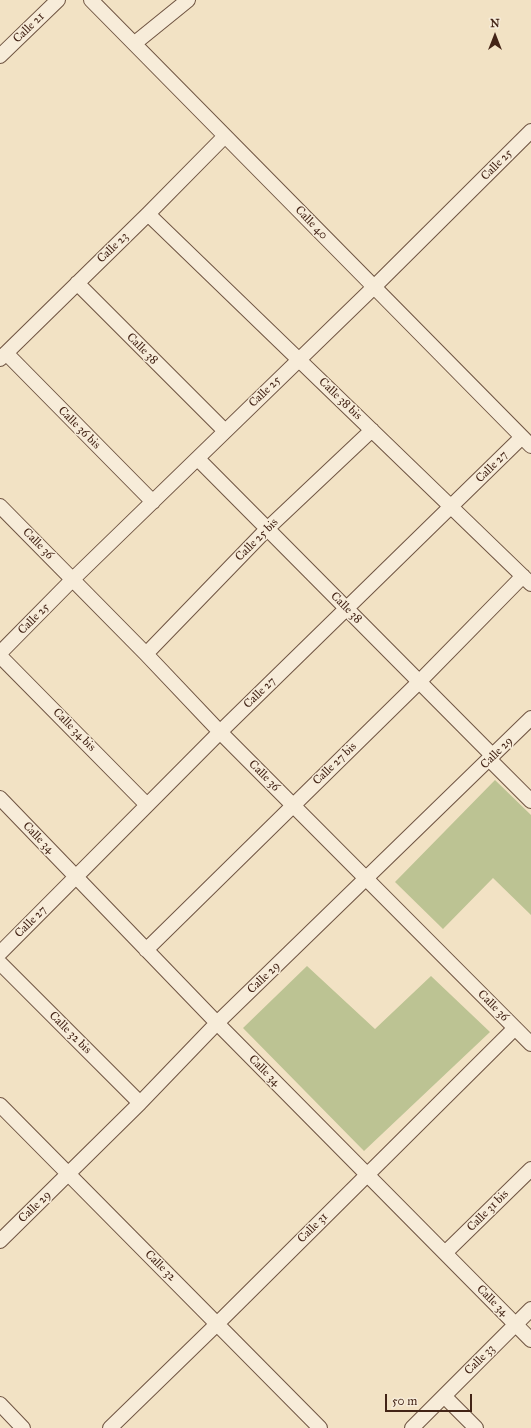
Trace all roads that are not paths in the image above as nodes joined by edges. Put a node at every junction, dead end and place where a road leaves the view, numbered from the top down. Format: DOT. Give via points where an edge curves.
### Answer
graph roads {
  1 [pos="58,0"];
  2 [pos="91,0"];
  3 [pos="188,0"];
  4 [pos="135,43"];
  5 [pos="0,56"];
  6 [pos="531,131"];
  7 [pos="225,136"];
  8 [pos="148,214"];
  9 [pos="77,283"];
  10 [pos="374,288"];
  11 [pos="3,356"];
  12 [pos="299,359"];
  13 [pos="372,430"];
  14 [pos="225,431"];
  15 [pos="527,441"];
  16 [pos="198,459"];
  17 [pos="153,502"];
  18 [pos="0,506"];
  19 [pos="452,507"];
  20 [pos="268,529"];
  21 [pos="73,579"];
  22 [pos="527,580"];
  23 [pos="346,608"];
  24 [pos="146,654"];
  25 [pos="0,655"];
  26 [pos="419,682"];
  27 [pos="531,718"];
  28 [pos="220,732"];
  29 [pos="492,758"];
  30 [pos="1,800"];
  31 [pos="531,801"];
  32 [pos="147,805"];
  33 [pos="293,805"];
  34 [pos="76,877"];
  35 [pos="366,879"];
  36 [pos="146,950"];
  37 [pos="0,953"];
  38 [pos="0,963"];
  39 [pos="217,1024"];
  40 [pos="515,1028"];
  41 [pos="531,1044"];
  42 [pos="140,1103"];
  43 [pos="0,1105"];
  44 [pos="531,1168"];
  45 [pos="68,1174"];
  46 [pos="367,1174"];
  47 [pos="0,1241"];
  48 [pos="445,1253"];
  49 [pos="531,1309"];
  50 [pos="217,1324"];
  51 [pos="515,1324"];
  52 [pos="531,1340"];
  53 [pos="444,1396"];
  54 [pos="0,1404"];
  55 [pos="23,1428"];
  56 [pos="110,1428"];
  57 [pos="320,1428"];
  58 [pos="412,1428"];
  59 [pos="476,1428"];
  1 -- 5 [label="street, Calle 21"];
  2 -- 4 [label="street, Calle 40"];
  3 -- 4 [label="street"];
  4 -- 7 [label="street, Calle 40"];
  6 -- 10 [label="street, Calle 25"];
  7 -- 8 [label="street, Calle 23"];
  7 -- 10 [label="street, Calle 40"];
  8 -- 9 [label="street, Calle 23"];
  8 -- 12 [label="street, Calle 38 bis"];
  9 -- 11 [label="street, Calle 23"];
  9 -- 14 [label="street, Calle 38"];
  10 -- 12 [label="street, Calle 25"];
  10 -- 15 [label="street, Calle 40"];
  11 -- 17 [label="street, Calle 36 bis"];
  12 -- 13 [label="street, Calle 38 bis"];
  12 -- 14 [label="street, Calle 25"];
  13 -- 19 [label="street, Calle 38 bis"];
  13 -- 20 [label="street, Calle 25 bis"];
  14 -- 16 [label="street, Calle 25"];
  15 -- 19 [label="street, Calle 27"];
  16 -- 17 [label="street, Calle 25"];
  16 -- 20 [label="street, Calle 38"];
  17 -- 21 [label="street, Calle 25"];
  18 -- 21 [label="street, Calle 36"];
  19 -- 22 [label="street, Calle 38 bis"];
  19 -- 23 [label="street, Calle 27"];
  20 -- 23 [label="street, Calle 38"];
  20 -- 24 [label="street, Calle 25 bis"];
  21 -- 24 [label="street, Calle 36"];
  21 -- 25 [label="street, Calle 25"];
  22 -- 26 [label="street, Calle 27 bis"];
  23 -- 26 [label="street, Calle 38"];
  23 -- 28 [label="street, Calle 27"];
  24 -- 28 [label="street, Calle 36"];
  25 -- 32 [label="street, Calle 34 bis"];
  26 -- 29 [label="street, Calle 38"];
  26 -- 33 [label="street, Calle 27 bis"];
  27 -- 29 [label="street, Calle 29"];
  28 -- 32 [label="street, Calle 27"];
  28 -- 33 [label="street, Calle 36"];
  29 -- 31 [label="street, Calle 38"];
  29 -- 35 [label="street, Calle 29"];
  30 -- 34 [label="street, Calle 34"];
  32 -- 34 [label="street, Calle 27"];
  33 -- 35 [label="street, Calle 36"];
  33 -- 36 [label="street, Calle 27 bis"];
  34 -- 36 [label="street, Calle 34"];
  34 -- 37 [label="street, Calle 27"];
  35 -- 39 [label="street, Calle 29"];
  35 -- 40 [label="street, Calle 36"];
  36 -- 39 [label="street, Calle 34"];
  38 -- 42 [label="street, Calle 32 bis"];
  39 -- 42 [label="street, Calle 29"];
  39 -- 46 [label="street, Calle 34"];
  40 -- 41 [label="street, Calle 36"];
  40 -- 46 [label="street, Calle 31"];
  42 -- 45 [label="street, Calle 29"];
  43 -- 45 [label="street, Calle 32"];
  44 -- 48 [label="street, Calle 31 bis"];
  45 -- 47 [label="street, Calle 29"];
  45 -- 50 [label="street, Calle 32"];
  46 -- 48 [label="street, Calle 34"];
  46 -- 50 [label="street, Calle 31"];
  48 -- 51 [label="street, Calle 34"];
  49 -- 51 [label="street, Calle 33"];
  50 -- 56 [label="street, Calle 31"];
  50 -- 57 [label="street, Calle 32"];
  51 -- 52 [label="street, Calle 34"];
  51 -- 53 [label="street, Calle 33"];
  53 -- 58 [label="street, Calle 33"];
  53 -- 59 [label="street"];
  54 -- 55 [label="street"];
}
